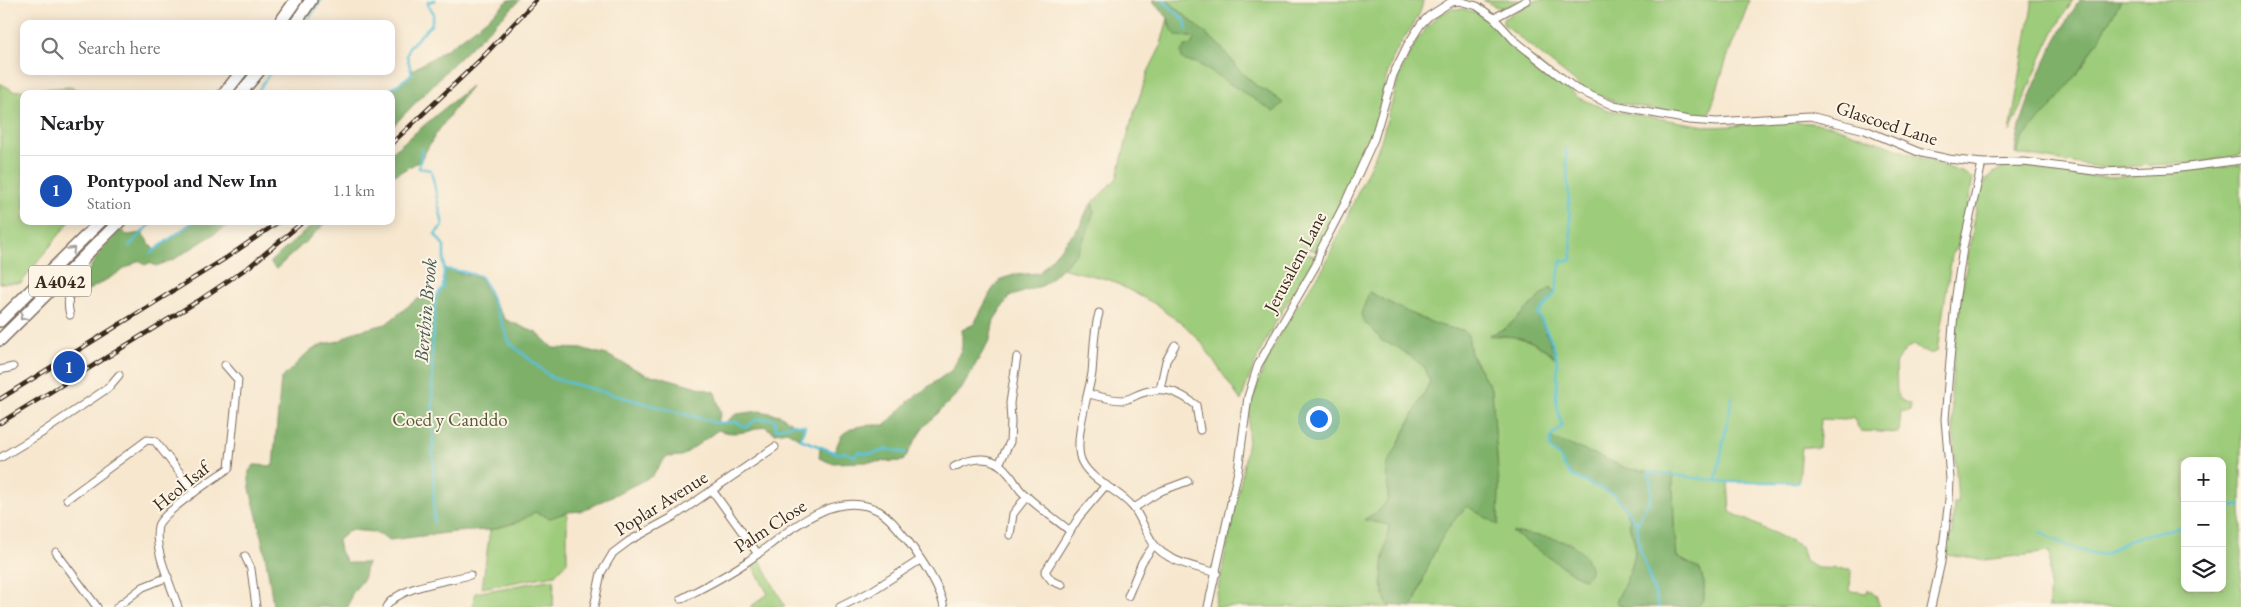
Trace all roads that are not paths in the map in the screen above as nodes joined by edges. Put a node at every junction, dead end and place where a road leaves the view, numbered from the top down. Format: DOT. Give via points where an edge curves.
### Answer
graph roads {
  1 [pos="296,0"];
  2 [pos="311,0"];
  3 [pos="1526,0"];
  4 [pos="1494,18"];
  5 [pos="282,20"];
  6 [pos="298,20"];
  7 [pos="239,75"];
  8 [pos="256,75"];
  9 [pos="227,90"];
  10 [pos="243,90"];
  11 [pos="2241,160"];
  12 [pos="1982,162"];
  13 [pos="97,225"];
  14 [pos="116,225"];
  15 [pos="92,249"];
  16 [pos="1099,313"];
  17 [pos="70,314"];
  18 [pos="0,321"];
  19 [pos="0,340"];
  20 [pos="1175,345"];
  21 [pos="1017,357"];
  22 [pos="225,365"];
  23 [pos="13,367"];
  24 [pos="0,370"];
  25 [pos="119,375"];
  26 [pos="1160,389"];
  27 [pos="1089,394"];
  28 [pos="1200,430"];
  29 [pos="775,447"];
  30 [pos="0,458"];
  31 [pos="999,464"];
  32 [pos="954,466"];
  33 [pos="1188,481"];
  34 [pos="1106,485"];
  35 [pos="712,490"];
  36 [pos="195,492"];
  37 [pos="1027,496"];
  38 [pos="68,499"];
  39 [pos="1134,508"];
  40 [pos="1070,531"];
  41 [pos="1010,535"];
  42 [pos="1154,545"];
  43 [pos="56,552"];
  44 [pos="758,554"];
  45 [pos="245,556"];
  46 [pos="920,560"];
  47 [pos="1217,573"];
  48 [pos="470,575"];
  49 [pos="168,577"];
  50 [pos="1062,585"];
  51 [pos="1128,596"];
  52 [pos="682,599"];
  53 [pos="97,607"];
  54 [pos="117,607"];
  55 [pos="178,607"];
  56 [pos="256,607"];
  57 [pos="386,607"];
  58 [pos="594,607"];
  59 [pos="840,607"];
  60 [pos="944,607"];
  61 [pos="1208,607"];
  62 [pos="1931,607"];
  1 -- 5 [label="highway"];
  2 -- 6 [label="highway"];
  3 -- 4 [label="street"];
  4 -- 12 [label="street, Glascoed Lane" via="1514,40 1576,88 1614,106 1717,122 1810,116 1865,130 1921,153"];
  4 -- 47 [label="street, Jerusalem Lane" via="1477,6 1451,2 1421,24 1397,67 1374,139 1345,203 1316,265 1258,366 1248,397 1238,471"];
  7 -- 9 [label="highway"];
  8 -- 10 [label="highway"];
  11 -- 12 [label="street, Glascoed Lane" via="2173,169 2102,172 2024,162"];
  12 -- 62 [label="street" via="1955,302 1945,419 1949,500"];
  18 -- 13 [label="highway, A4042, one-way"];
  14 -- 15 [label="highway, A4042"];
  15 -- 17 [label="street" via="70,290"];
  15 -- 19 [label="highway, A4042, one-way"];
  16 -- 27 [label="street" via="1094,330"];
  20 -- 26 [label="street" via="1166,361"];
  21 -- 31 [label="street" via="1010,403 1010,442"];
  22 -- 36 [label="street, Heol Isaf" via="238,380 228,468"];
  23 -- 24 [label="street"];
  25 -- 30 [label="street" via="108,388"];
  26 -- 27 [label="street" via="1126,400"];
  26 -- 28 [label="street" via="1183,395 1196,405"];
  27 -- 34 [label="street" via="1082,418 1081,461 1093,476"];
  29 -- 35 [label="street, Poplar Avenue"];
  31 -- 32 [label="street" via="988,459 976,459"];
  31 -- 37 [label="street"];
  33 -- 39 [label="street" via="1161,491"];
  34 -- 39 [label="street"];
  34 -- 40 [label="street"];
  35 -- 44 [label="street"];
  35 -- 58 [label="street, Poplar Avenue" via="613,552 602,574"];
  36 -- 38 [label="street" via="156,441 147,440"];
  36 -- 49 [label="street, Heol Isaf" via="158,524 157,537"];
  37 -- 40 [label="street"];
  37 -- 41 [label="street" via="1013,514"];
  39 -- 42 [label="street"];
  40 -- 50 [label="street" via="1045,572 1052,581"];
  42 -- 47 [label="street" via="1180,562"];
  42 -- 51 [label="street" via="1142,562"];
  43 -- 53 [label="street"];
  44 -- 46 [label="street, Palm Close" via="797,525 842,505 878,511 894,523"];
  44 -- 52 [label="street, Palm Close"];
  45 -- 56 [label="street" via="251,569"];
  46 -- 59 [label="street"];
  46 -- 60 [label="street, Palm Close" via="939,588"];
  47 -- 61 [label="street, Jerusalem Lane"];
  48 -- 57 [label="street" via="404,592 390,600"];
  49 -- 54 [label="street" via="143,587"];
  49 -- 55 [label="street, Heol Isaf"];
}
